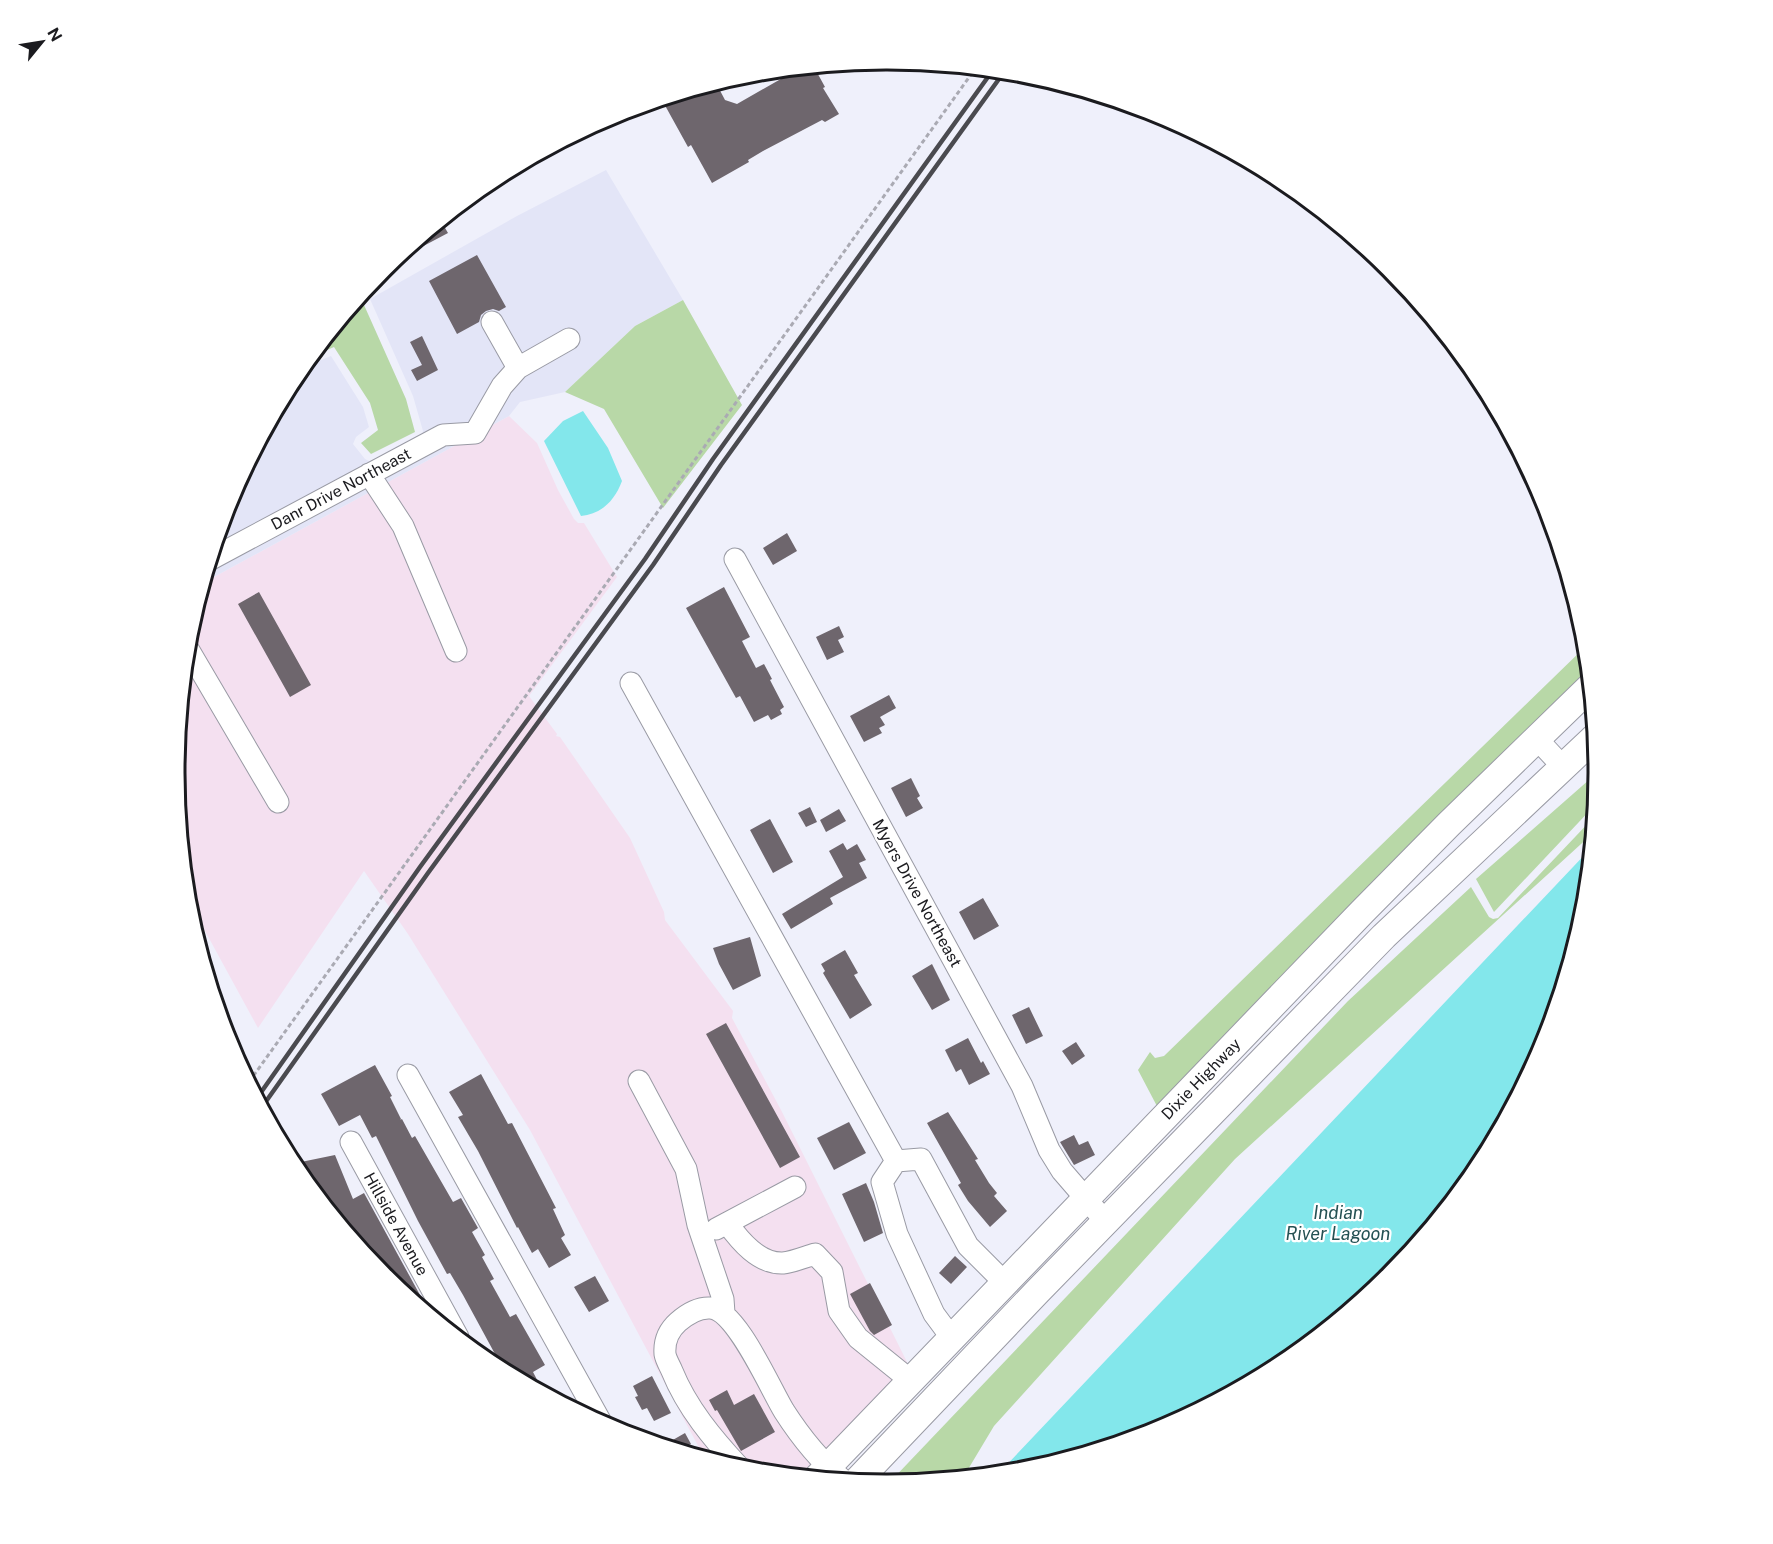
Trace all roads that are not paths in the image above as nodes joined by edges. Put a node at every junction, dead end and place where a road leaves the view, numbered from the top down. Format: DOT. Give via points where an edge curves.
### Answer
graph roads {
  1 [pos="492,322"];
  2 [pos="569,339"];
  3 [pos="518,368"];
  4 [pos="369,474"];
  5 [pos="220,554"];
  6 [pos="735,559"];
  7 [pos="456,651"];
  8 [pos="194,659"];
  9 [pos="631,683"];
  10 [pos="1583,693"];
  11 [pos="1536,738"];
  12 [pos="1587,746"];
  13 [pos="1564,768"];
  14 [pos="279,802"];
  15 [pos="408,1075"];
  16 [pos="639,1081"];
  17 [pos="351,1142"];
  18 [pos="896,1161"];
  19 [pos="795,1187"];
  20 [pos="1084,1199"];
  21 [pos="1106,1222"];
  22 [pos="727,1223"];
  23 [pos="702,1236"];
  24 [pos="1004,1282"];
  25 [pos="724,1313"];
  26 [pos="449,1320"];
  27 [pos="951,1337"];
  28 [pos="910,1380"];
  29 [pos="594,1409"];
  30 [pos="728,1455"];
  31 [pos="827,1470"];
  32 [pos="833,1471"];
  33 [pos="865,1473"];
  1 -- 3 [label="street"];
  2 -- 3 [label="street"];
  3 -- 4 [label="street, Danr Drive Northeast" via="502,386 475,433 443,435"];
  4 -- 5 [label="street, Danr Drive Northeast"];
  4 -- 7 [label="street" via="403,526"];
  6 -- 20 [label="street, Myers Drive Northeast" via="1022,1086 1049,1150"];
  8 -- 14 [label="street"];
  9 -- 18 [label="street"];
  10 -- 11 [label="main road, Dixie Highway"];
  11 -- 13 [label="street"];
  11 -- 20 [label="main road, Dixie Highway"];
  12 -- 13 [label="main road, Dixie Highway"];
  13 -- 21 [label="main road, Dixie Highway" via="1384,936"];
  15 -- 29 [label="street"];
  16 -- 23 [label="street" via="687,1169"];
  17 -- 26 [label="street, Hillside Avenue"];
  18 -- 24 [label="street" via="921,1159 968,1246"];
  18 -- 27 [label="street" via="882,1182 897,1234 934,1314"];
  19 -- 22 [label="street"];
  20 -- 21 [label="street, Myers Drive Northeast"];
  20 -- 24 [label="main road, Dixie Highway"];
  21 -- 33 [label="main road, Dixie Highway"];
  22 -- 23 [label="street"];
  22 -- 28 [label="street" via="757,1256 782,1263 815,1254 832,1272 839,1311 858,1338"];
  23 -- 25 [label="street"];
  24 -- 27 [label="main road, Dixie Highway"];
  25 -- 30 [label="street" via="712,1308 685,1316 666,1337 665,1355 682,1394"];
  25 -- 31 [label="street" via="742,1335 784,1411"];
  27 -- 28 [label="main road, Dixie Highway"];
  28 -- 32 [label="main road, Dixie Highway"];
}
